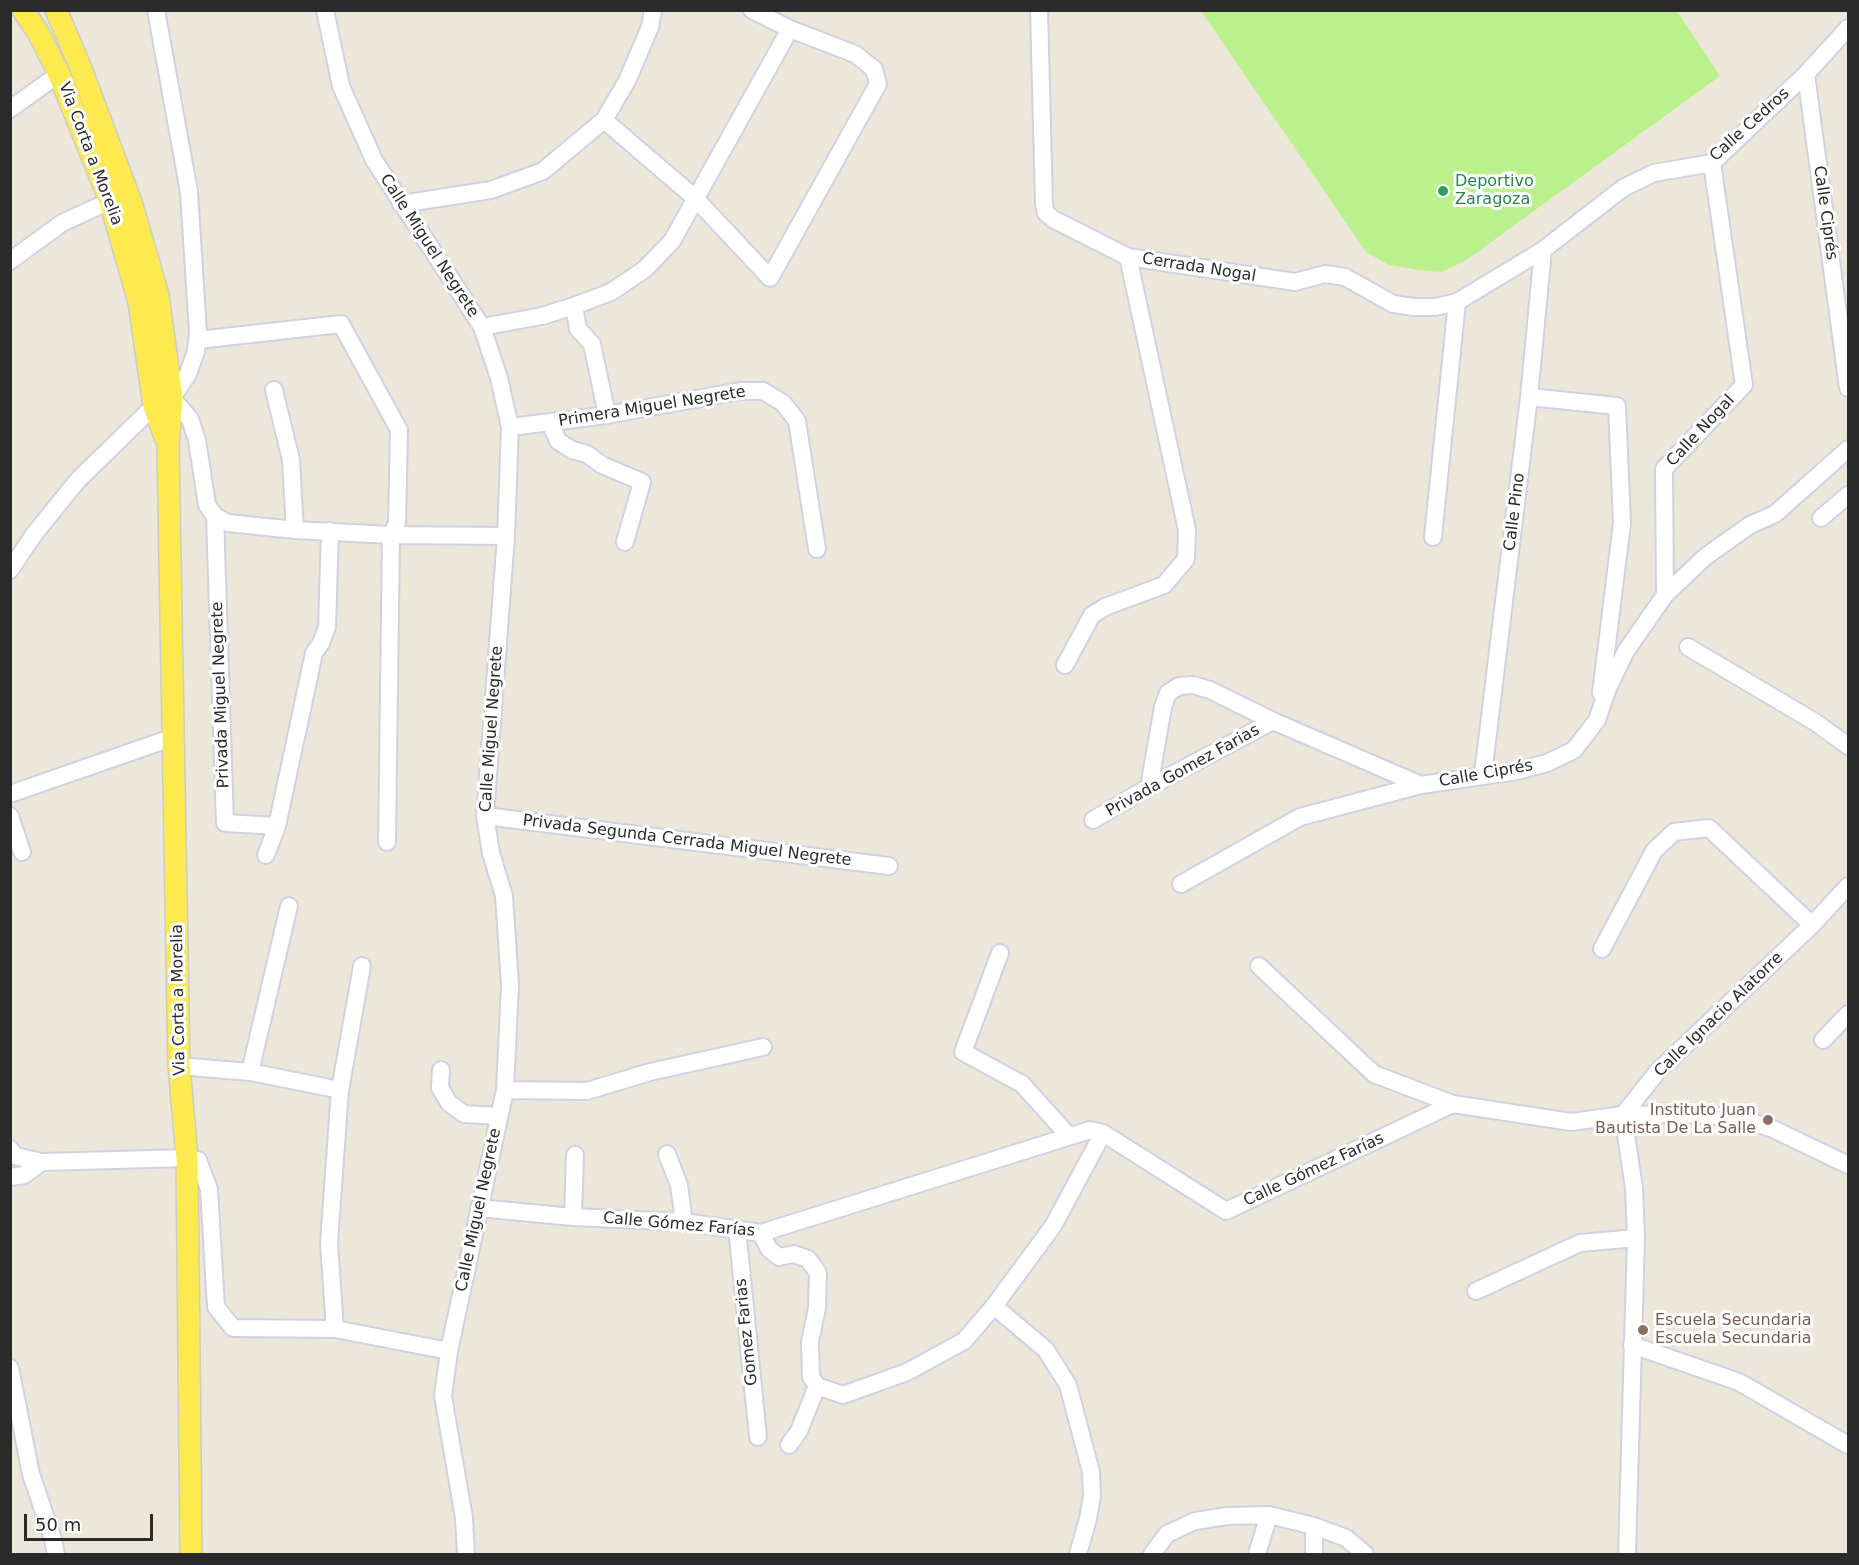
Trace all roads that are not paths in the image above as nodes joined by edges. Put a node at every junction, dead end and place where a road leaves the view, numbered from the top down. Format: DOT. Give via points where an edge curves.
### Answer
graph roads {
  1 [pos="22,10"];
  2 [pos="56,10"];
  3 [pos="156,10"];
  4 [pos="325,10"];
  5 [pos="653,10"];
  6 [pos="752,10"];
  7 [pos="1039,10"];
  8 [pos="1848,28"];
  9 [pos="790,29"];
  10 [pos="59,74"];
  11 [pos="1806,74"];
  12 [pos="10,109"];
  13 [pos="604,120"];
  14 [pos="1712,163"];
  15 [pos="695,198"];
  16 [pos="110,201"];
  17 [pos="401,204"];
  18 [pos="1543,250"];
  19 [pos="1128,257"];
  20 [pos="10,261"];
  21 [pos="1457,302"];
  22 [pos="574,306"];
  23 [pos="482,327"];
  24 [pos="198,340"];
  25 [pos="1848,388"];
  26 [pos="274,390"];
  27 [pos="1529,397"];
  28 [pos="163,402"];
  29 [pos="607,415"];
  30 [pos="550,423"];
  31 [pos="510,427"];
  32 [pos="1848,449"];
  33 [pos="1848,495"];
  34 [pos="215,516"];
  35 [pos="1821,518"];
  36 [pos="295,530"];
  37 [pos="330,531"];
  38 [pos="391,535"];
  39 [pos="506,536"];
  40 [pos="1433,537"];
  41 [pos="625,542"];
  42 [pos="817,549"];
  43 [pos="10,570"];
  44 [pos="1665,595"];
  45 [pos="1688,647"];
  46 [pos="1065,665"];
  47 [pos="1597,720"];
  48 [pos="1273,721"];
  49 [pos="174,737"];
  50 [pos="1848,746"];
  51 [pos="1484,774"];
  52 [pos="1421,785"];
  53 [pos="1149,787"];
  54 [pos="10,794"];
  55 [pos="10,816"];
  56 [pos="486,816"];
  57 [pos="1093,820"];
  58 [pos="277,826"];
  59 [pos="387,842"];
  60 [pos="22,852"];
  61 [pos="266,855"];
  62 [pos="889,866"];
  63 [pos="1181,884"];
  64 [pos="1848,886"];
  65 [pos="289,906"];
  66 [pos="1812,925"];
  67 [pos="1602,949"];
  68 [pos="1000,953"];
  69 [pos="362,966"];
  70 [pos="1258,966"];
  71 [pos="1848,1014"];
  72 [pos="1823,1041"];
  73 [pos="763,1047"];
  74 [pos="179,1066"];
  75 [pos="441,1070"];
  76 [pos="250,1072"];
  77 [pos="340,1090"];
  78 [pos="505,1090"];
  79 [pos="1453,1104"];
  80 [pos="1623,1115"];
  81 [pos="500,1116"];
  82 [pos="1103,1133"];
  83 [pos="1068,1135"];
  84 [pos="10,1149"];
  85 [pos="667,1154"];
  86 [pos="575,1155"];
  87 [pos="187,1158"];
  88 [pos="42,1162"];
  89 [pos="1848,1165"];
  90 [pos="10,1177"];
  91 [pos="479,1208"];
  92 [pos="573,1217"];
  93 [pos="684,1222"];
  94 [pos="737,1228"];
  95 [pos="760,1233"];
  96 [pos="1636,1238"];
  97 [pos="1476,1291"];
  98 [pos="994,1306"];
  99 [pos="335,1329"];
  100 [pos="1632,1344"];
  101 [pos="449,1351"];
  102 [pos="10,1368"];
  103 [pos="817,1386"];
  104 [pos="758,1437"];
  105 [pos="789,1445"];
  106 [pos="1848,1445"];
  107 [pos="1269,1515"];
  108 [pos="1314,1526"];
  109 [pos="56,1554"];
  110 [pos="191,1554"];
  111 [pos="466,1554"];
  112 [pos="1078,1554"];
  113 [pos="1152,1554"];
  114 [pos="1257,1554"];
  115 [pos="1314,1554"];
  116 [pos="1365,1554"];
  117 [pos="1627,1554"];
  1 -- 10 [label="main road, Via Corta a Morelia"];
  2 -- 28 [label="main road, Via Corta a Morelia" via="132,205 158,295"];
  3 -- 24 [label="street" via="189,192"];
  4 -- 17 [label="street, Calle Miguel Negrete" via="340,86 374,160"];
  5 -- 13 [label="street" via="650,27 627,81"];
  6 -- 9 [label="street"];
  7 -- 19 [label="street, Cerrada Nogal" via="1046,213"];
  8 -- 11 [label="street, Calle Cedros"];
  9 -- 15 [label="street"];
  9 -- 15 [label="street" via="855,54 874,69 878,84 770,278"];
  10 -- 12 [label="street"];
  10 -- 16 [label="main road, Via Corta a Morelia"];
  11 -- 14 [label="street, Calle Cedros"];
  11 -- 25 [label="street, Calle Ciprés"];
  13 -- 15 [label="street"];
  13 -- 17 [label="street" via="543,171 491,190"];
  14 -- 18 [label="street, Calle Cedros" via="1654,173 1623,188"];
  14 -- 44 [label="street, Calle Nogal" via="1744,385 1664,469"];
  15 -- 22 [label="street" via="672,241 645,269 611,292"];
  16 -- 20 [label="street" via="62,223"];
  16 -- 28 [label="main road, Via Corta a Morelia"];
  17 -- 23 [label="street, Calle Miguel Negrete"];
  18 -- 21 [label="street, Cerrada Nogal"];
  18 -- 27 [label="street, Calle Pino"];
  19 -- 21 [label="street, Cerrada Nogal" via="1295,282 1325,274 1345,278 1393,303 1414,307"];
  19 -- 46 [label="street" via="1187,530 1186,559 1164,585 1092,615"];
  21 -- 40 [label="street"];
  22 -- 23 [label="street"];
  22 -- 29 [label="street" via="578,329 592,344"];
  23 -- 31 [label="street, Calle Miguel Negrete"];
  24 -- 28 [label="street" via="188,374"];
  24 -- 38 [label="street" via="341,324 399,430 397,524"];
  26 -- 36 [label="street" via="291,460"];
  27 -- 47 [label="street" via="1617,406 1622,523"];
  27 -- 51 [label="street, Calle Pino"];
  28 -- 34 [label="street, Privada Miguel Negrete" via="190,419 202,462 207,505"];
  28 -- 43 [label="street" via="78,480"];
  28 -- 49 [label="main road, Via Corta a Morelia" via="168,446"];
  29 -- 30 [label="street, Primera Miguel Negrete"];
  29 -- 42 [label="street, Primera Miguel Negrete" via="740,391 763,391 783,403 797,421"];
  30 -- 31 [label="street, Primera Miguel Negrete"];
  30 -- 41 [label="street" via="558,441 572,450 588,454 602,465 642,482"];
  31 -- 39 [label="street, Calle Miguel Negrete"];
  32 -- 44 [label="street, Calle Ciprés" via="1775,514 1750,525 1705,557"];
  33 -- 35 [label="street"];
  34 -- 36 [label="street" via="228,523"];
  34 -- 58 [label="street, Privada Miguel Negrete" via="225,823"];
  36 -- 37 [label="street"];
  37 -- 38 [label="street"];
  37 -- 58 [label="street" via="327,627 314,653"];
  38 -- 39 [label="street"];
  38 -- 59 [label="street"];
  39 -- 56 [label="street, Calle Miguel Negrete"];
  44 -- 47 [label="street, Calle Ciprés" via="1626,651"];
  45 -- 50 [label="street" via="1815,722"];
  47 -- 51 [label="street, Calle Ciprés" via="1574,750 1517,771"];
  48 -- 52 [label="street"];
  48 -- 53 [label="street, Privada Gomez Farias"];
  48 -- 53 [label="street" via="1210,690 1179,686 1168,693 1163,707"];
  49 -- 54 [label="street"];
  49 -- 74 [label="main road, Via Corta a Morelia"];
  51 -- 52 [label="street, Calle Ciprés"];
  52 -- 63 [label="street, Calle Ciprés" via="1300,817"];
  53 -- 57 [label="street, Privada Gomez Farias"];
  55 -- 60 [label="street"];
  56 -- 62 [label="street, Privada Segunda Cerrada Miguel Negrete"];
  56 -- 78 [label="street, Calle Miguel Negrete" via="491,853 504,896 510,974"];
  58 -- 61 [label="street"];
  64 -- 66 [label="street, Calle Ignacio Alatorre"];
  65 -- 76 [label="street"];
  66 -- 67 [label="street" via="1709,828 1686,830 1674,832 1654,851"];
  66 -- 80 [label="street, Calle Ignacio Alatorre" via="1658,1071"];
  68 -- 83 [label="street" via="963,1052 1022,1084"];
  69 -- 77 [label="street"];
  70 -- 79 [label="street" via="1374,1074"];
  71 -- 72 [label="street"];
  73 -- 78 [label="street" via="650,1072 587,1091"];
  74 -- 76 [label="street"];
  74 -- 87 [label="main road, Via Corta a Morelia"];
  75 -- 81 [label="street" via="440,1088 449,1103 464,1114"];
  76 -- 77 [label="street"];
  77 -- 99 [label="street" via="329,1243"];
  78 -- 81 [label="street, Calle Miguel Negrete"];
  79 -- 80 [label="street" via="1571,1122"];
  79 -- 82 [label="street, Calle Gómez Farías" via="1226,1211"];
  80 -- 89 [label="street" via="1736,1117 1773,1129"];
  80 -- 96 [label="street" via="1634,1188"];
  81 -- 91 [label="street, Calle Miguel Negrete"];
  82 -- 83 [label="street, Calle Gómez Farías" via="1090,1130"];
  82 -- 98 [label="street" via="1053,1226"];
  83 -- 95 [label="street, Calle Gómez Farías"];
  84 -- 88 [label="street" via="15,1156"];
  85 -- 93 [label="street" via="679,1185"];
  86 -- 92 [label="street"];
  87 -- 88 [label="street"];
  87 -- 99 [label="street" via="198,1160 209,1190 216,1307 233,1328"];
  87 -- 110 [label="main road, Via Corta a Morelia"];
  88 -- 90 [label="street" via="24,1175"];
  91 -- 92 [label="street, Calle Gómez Farías"];
  91 -- 101 [label="street, Calle Miguel Negrete"];
  92 -- 93 [label="street, Calle Gómez Farías"];
  93 -- 94 [label="street, Calle Gómez Farías"];
  94 -- 95 [label="street, Calle Gómez Farías"];
  94 -- 104 [label="street, Gomez Farias"];
  95 -- 103 [label="street" via="779,1257 794,1254 808,1259 818,1273 817,1308 810,1342 810,1377"];
  96 -- 97 [label="street" via="1580,1243"];
  96 -- 100 [label="street"];
  98 -- 103 [label="street" via="964,1341 907,1372 843,1395"];
  98 -- 112 [label="street" via="1046,1350 1068,1385 1090,1472 1092,1496"];
  99 -- 101 [label="street"];
  100 -- 106 [label="street" via="1739,1382"];
  100 -- 117 [label="street"];
  101 -- 111 [label="street, Calle Miguel Negrete" via="443,1396 464,1518"];
  102 -- 109 [label="street" via="31,1474"];
  103 -- 105 [label="street" via="799,1431"];
  107 -- 108 [label="street"];
  107 -- 113 [label="street" via="1195,1521 1167,1534"];
  107 -- 114 [label="street"];
  108 -- 115 [label="street"];
  108 -- 116 [label="street" via="1346,1538"];
}
